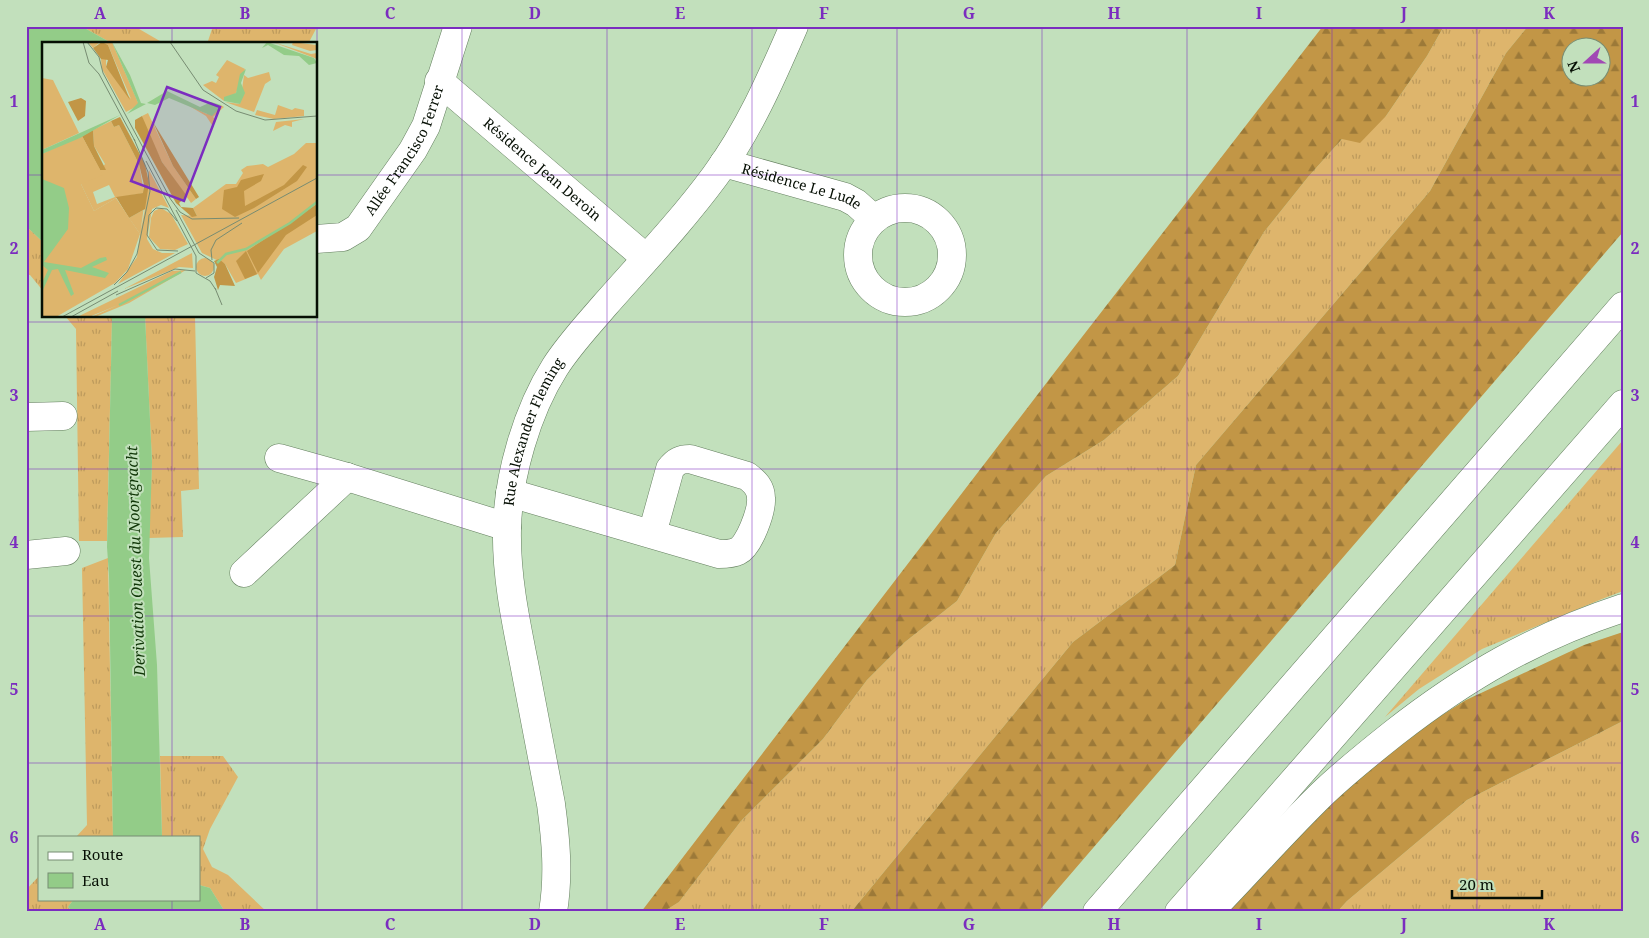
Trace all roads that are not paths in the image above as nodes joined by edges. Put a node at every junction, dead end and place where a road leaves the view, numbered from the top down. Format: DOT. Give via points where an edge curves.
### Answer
graph roads {
  1 [pos="458,26"];
  2 [pos="794,26"];
  3 [pos="440,81"];
  4 [pos="724,163"];
  5 [pos="874,220"];
  6 [pos="318,239"];
  7 [pos="646,258"];
  8 [pos="1623,306"];
  9 [pos="1623,404"];
  10 [pos="26,416"];
  11 [pos="63,416"];
  12 [pos="279,458"];
  13 [pos="347,477"];
  14 [pos="510,493"];
  15 [pos="507,527"];
  16 [pos="652,534"];
  17 [pos="66,552"];
  18 [pos="26,555"];
  19 [pos="244,573"];
  20 [pos="1623,608"];
  21 [pos="553,912"];
  22 [pos="1097,912"];
  23 [pos="1179,912"];
  24 [pos="1209,912"];
  1 -- 3 [label="main road, Allée Francisco Ferrer"];
  2 -- 4 [label="main road, Rue Alexander Fleming" via="759,105"];
  3 -- 6 [label="main road, Allée Francisco Ferrer" via="421,137 358,228 343,237"];
  3 -- 7 [label="main road, Résidence Jean Deroin"];
  4 -- 5 [label="main road, Résidence Le Lude" via="846,197"];
  4 -- 7 [label="main road, Rue Alexander Fleming"];
  7 -- 14 [label="main road, Rue Alexander Fleming" via="555,368 532,414"];
  8 -- 22 [label="main road"];
  9 -- 23 [label="main road"];
  10 -- 11 [label="main road"];
  12 -- 13 [label="main road"];
  13 -- 15 [label="main road"];
  13 -- 19 [label="main road"];
  14 -- 15 [label="main road, Rue Alexander Fleming"];
  14 -- 16 [label="main road"];
  15 -- 21 [label="main road, Rue Alexander Fleming" via="509,583 554,830 558,870"];
  17 -- 18 [label="main road"];
  20 -- 24 [label="main road" via="1555,633 1510,655 1417,715 1323,793"];
}
